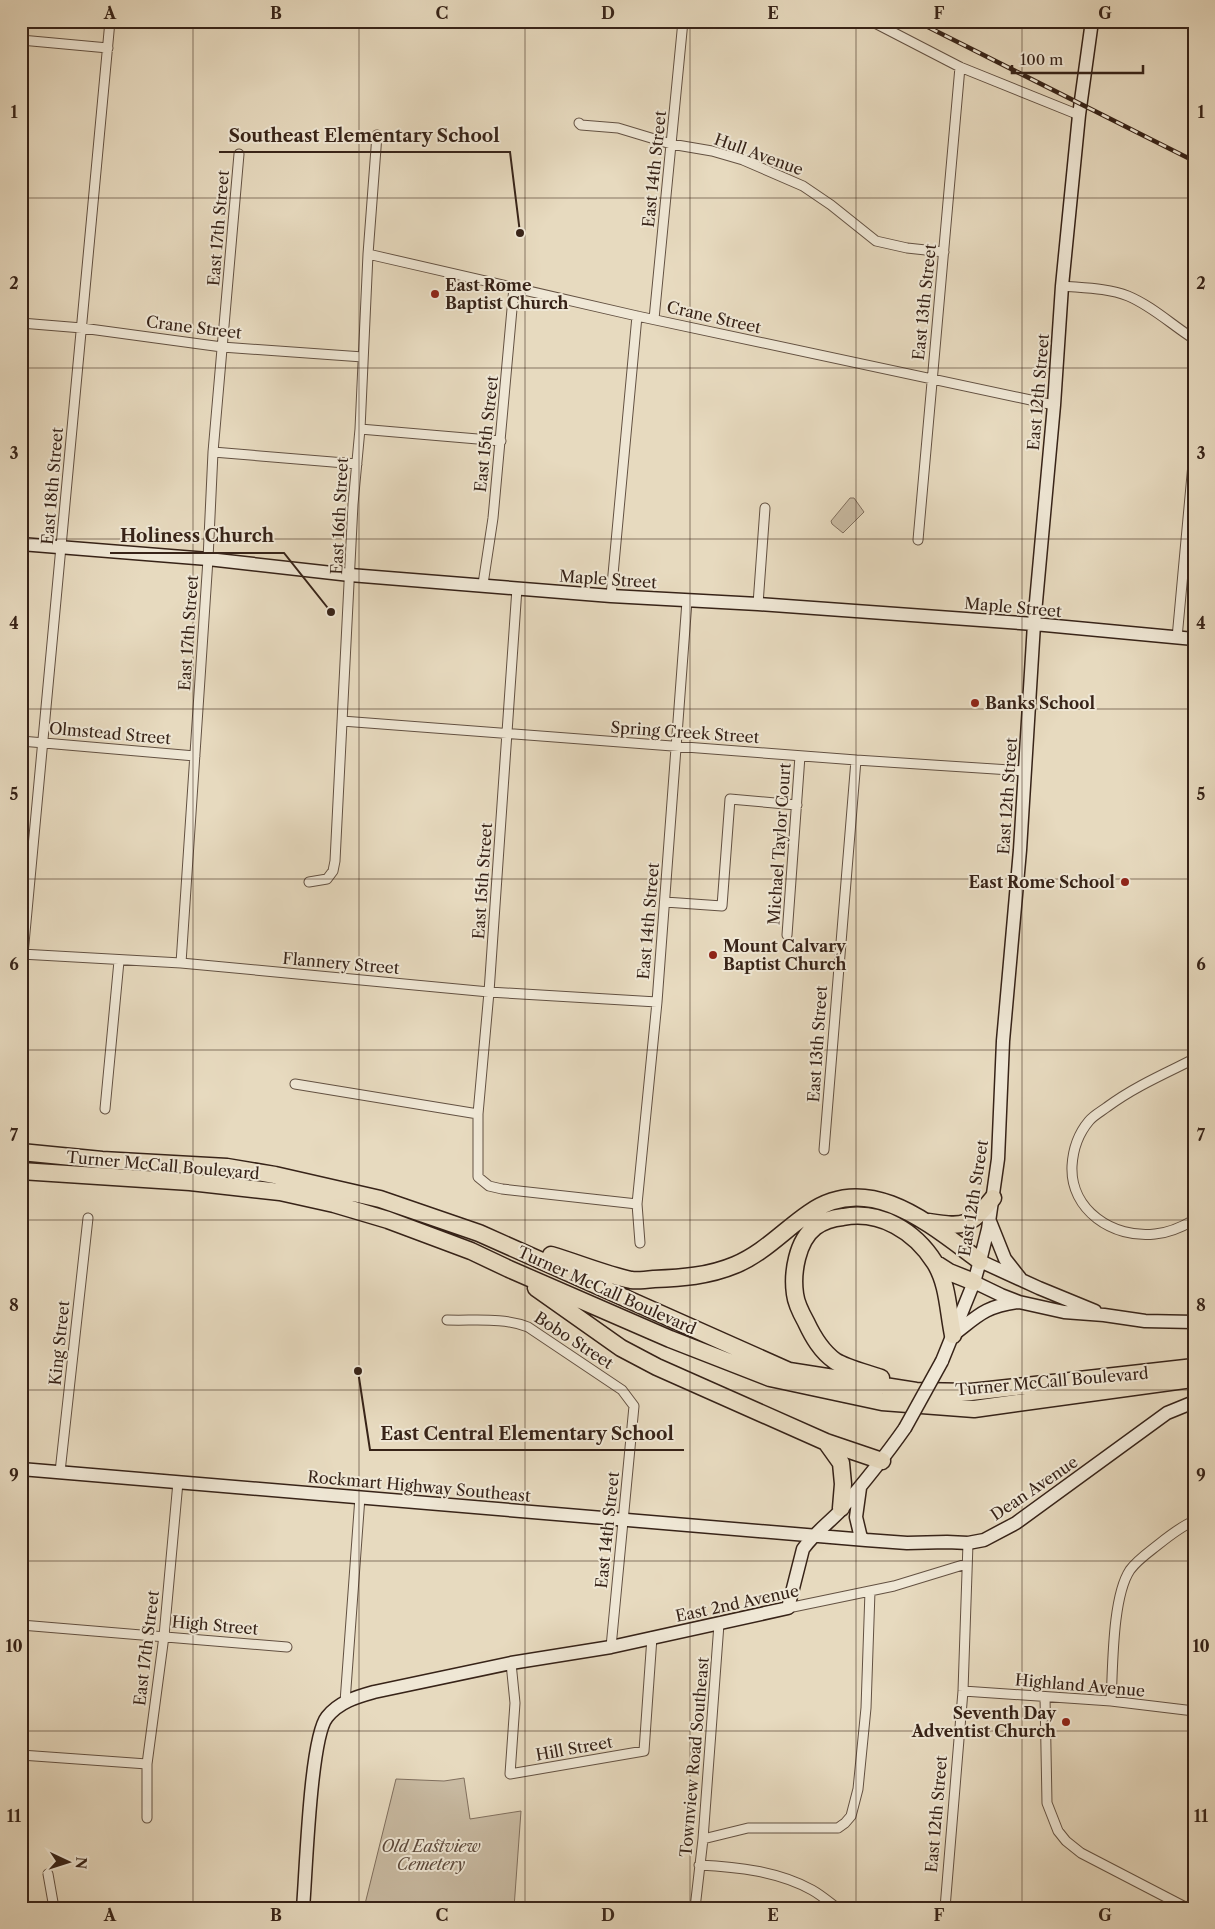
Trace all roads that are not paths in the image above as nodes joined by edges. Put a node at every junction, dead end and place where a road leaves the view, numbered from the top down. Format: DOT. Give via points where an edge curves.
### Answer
graph roads {
  1 [pos="110,21"];
  2 [pos="683,21"];
  3 [pos="870,21"];
  4 [pos="1092,21"];
  5 [pos="21,40"];
  6 [pos="108,48"];
  7 [pos="960,67"];
  8 [pos="1080,115"];
  9 [pos="579,122"];
  10 [pos="377,135"];
  11 [pos="671,144"];
  12 [pos="239,154"];
  13 [pos="944,252"];
  14 [pos="368,254"];
  15 [pos="1062,286"];
  16 [pos="514,287"];
  17 [pos="637,316"];
  18 [pos="654,319"];
  19 [pos="21,323"];
  20 [pos="82,328"];
  21 [pos="1194,339"];
  22 [pos="222,347"];
  23 [pos="363,357"];
  24 [pos="931,380"];
  25 [pos="1054,405"];
  26 [pos="360,429"];
  27 [pos="500,441"];
  28 [pos="213,452"];
  29 [pos="1194,453"];
  30 [pos="356,464"];
  31 [pos="766,508"];
  32 [pos="918,540"];
  33 [pos="21,544"];
  34 [pos="61,547"];
  35 [pos="208,560"];
  36 [pos="350,575"];
  37 [pos="483,584"];
  38 [pos="518,588"];
  39 [pos="611,596"];
  40 [pos="688,601"];
  41 [pos="758,604"];
  42 [pos="1034,624"];
  43 [pos="1177,638"];
  44 [pos="1194,639"];
  45 [pos="342,721"];
  46 [pos="508,734"];
  47 [pos="21,740"];
  48 [pos="43,742"];
  49 [pos="677,747"];
  50 [pos="195,756"];
  51 [pos="800,756"];
  52 [pos="856,760"];
  53 [pos="1025,771"];
  54 [pos="797,804"];
  55 [pos="309,882"];
  56 [pos="665,902"];
  57 [pos="787,935"];
  58 [pos="1194,950"];
  59 [pos="22,954"];
  60 [pos="1194,957"];
  61 [pos="119,960"];
  62 [pos="181,963"];
  63 [pos="489,992"];
  64 [pos="657,1002"];
  65 [pos="1194,1059"];
  66 [pos="295,1084"];
  67 [pos="105,1109"];
  68 [pos="478,1114"];
  69 [pos="824,1150"];
  70 [pos="21,1152"];
  71 [pos="21,1171"];
  72 [pos="993,1198"];
  73 [pos="637,1204"];
  74 [pos="88,1218"];
  75 [pos="989,1219"];
  76 [pos="1194,1220"];
  77 [pos="925,1221"];
  78 [pos="479,1233"];
  79 [pos="640,1243"];
  80 [pos="980,1261"];
  81 [pos="936,1263"];
  82 [pos="510,1269"];
  83 [pos="1021,1280"];
  84 [pos="974,1282"];
  85 [pos="1020,1302"];
  86 [pos="1104,1315"];
  87 [pos="447,1320"];
  88 [pos="1194,1322"];
  89 [pos="953,1335"];
  90 [pos="1194,1367"];
  91 [pos="1194,1379"];
  92 [pos="622,1390"];
  93 [pos="916,1391"];
  94 [pos="1194,1402"];
  95 [pos="826,1442"];
  96 [pos="882,1461"];
  97 [pos="21,1469"];
  98 [pos="60,1472"];
  99 [pos="178,1482"];
  100 [pos="861,1486"];
  101 [pos="360,1498"];
  102 [pos="841,1508"];
  103 [pos="622,1520"];
  104 [pos="1194,1521"];
  105 [pos="814,1536"];
  106 [pos="866,1540"];
  107 [pos="968,1544"];
  108 [pos="966,1564"];
  109 [pos="870,1591"];
  110 [pos="788,1608"];
  111 [pos="719,1624"];
  112 [pos="21,1626"];
  113 [pos="164,1636"];
  114 [pos="652,1638"];
  115 [pos="287,1647"];
  116 [pos="610,1647"];
  117 [pos="511,1663"];
  118 [pos="963,1691"];
  119 [pos="1046,1697"];
  120 [pos="345,1702"];
  121 [pos="1110,1702"];
  122 [pos="1194,1711"];
  123 [pos="21,1754"];
  124 [pos="147,1764"];
  125 [pos="147,1818"];
  126 [pos="703,1839"];
  127 [pos="699,1865"];
  128 [pos="48,1874"];
  129 [pos="54,1908"];
  130 [pos="303,1908"];
  131 [pos="695,1908"];
  132 [pos="838,1908"];
  133 [pos="945,1908"];
  134 [pos="1187,1908"];
  1 -- 6 [label="street, East 18th Street"];
  2 -- 11 [label="street, East 14th Street"];
  3 -- 7 [label="street"];
  4 -- 8 [label="main road, East 12th Street"];
  5 -- 6 [label="street"];
  6 -- 20 [label="street, East 18th Street"];
  7 -- 8 [label="street"];
  7 -- 13 [label="street, East 13th Street"];
  8 -- 15 [label="main road, East 12th Street"];
  9 -- 11 [label="street, Hull Avenue" via="618,128"];
  10 -- 14 [label="street, East 16th Street"];
  11 -- 13 [label="street, Hull Avenue" via="712,151 788,178 831,205 876,240"];
  11 -- 18 [label="street, East 14th Street"];
  12 -- 22 [label="street, East 17th Street"];
  13 -- 24 [label="street, East 13th Street"];
  14 -- 16 [label="street, Crane Street"];
  14 -- 23 [label="street, East 16th Street"];
  15 -- 21 [label="street" via="1127,296"];
  15 -- 25 [label="main road, East 12th Street"];
  16 -- 17 [label="street, Crane Street"];
  16 -- 27 [label="street, East 15th Street"];
  17 -- 18 [label="street, Crane Street"];
  17 -- 39 [label="street"];
  18 -- 24 [label="street, Crane Street"];
  19 -- 20 [label="street, Crane Street"];
  20 -- 22 [label="street, Crane Street"];
  20 -- 34 [label="street, East 18th Street"];
  22 -- 23 [label="street, Crane Street"];
  22 -- 28 [label="street, East 17th Street"];
  23 -- 26 [label="street, East 16th Street"];
  24 -- 25 [label="street, Crane Street"];
  24 -- 32 [label="street, East 13th Street"];
  25 -- 42 [label="main road, East 12th Street"];
  26 -- 27 [label="street"];
  26 -- 30 [label="street, East 16th Street"];
  27 -- 37 [label="street, East 15th Street"];
  28 -- 30 [label="street"];
  28 -- 35 [label="street, East 17th Street"];
  29 -- 43 [label="street"];
  30 -- 36 [label="street, East 16th Street"];
  31 -- 41 [label="street"];
  33 -- 34 [label="main road, Maple Street"];
  34 -- 35 [label="main road, Maple Street"];
  34 -- 48 [label="street, East 18th Street"];
  35 -- 36 [label="main road, Maple Street"];
  35 -- 50 [label="street, East 17th Street"];
  36 -- 37 [label="main road, Maple Street"];
  36 -- 45 [label="street, East 16th Street"];
  37 -- 38 [label="main road, Maple Street"];
  38 -- 39 [label="main road, Maple Street"];
  38 -- 46 [label="street, East 15th Street"];
  39 -- 40 [label="main road, Maple Street"];
  40 -- 41 [label="main road, Maple Street"];
  40 -- 49 [label="street, East 14th Street"];
  41 -- 42 [label="main road, Maple Street"];
  42 -- 43 [label="main road, Maple Street"];
  42 -- 53 [label="main road, East 12th Street"];
  43 -- 44 [label="main road, Maple Street"];
  45 -- 46 [label="street, Spring Creek Street"];
  45 -- 55 [label="street, East 16th Street" via="333,871 327,879"];
  46 -- 49 [label="street, Spring Creek Street"];
  46 -- 63 [label="street, East 15th Street"];
  47 -- 48 [label="street, Olmstead Street"];
  48 -- 50 [label="street, Olmstead Street"];
  48 -- 59 [label="street, East 18th Street"];
  49 -- 51 [label="street, Spring Creek Street"];
  49 -- 56 [label="street, East 14th Street"];
  50 -- 62 [label="street, East 17th Street"];
  51 -- 52 [label="street, Spring Creek Street"];
  51 -- 54 [label="street, Michael Taylor Court"];
  52 -- 53 [label="street, Spring Creek Street"];
  52 -- 69 [label="street, East 13th Street"];
  53 -- 72 [label="main road, East 12th Street"];
  54 -- 56 [label="street" via="730,799 722,906"];
  54 -- 57 [label="street, Michael Taylor Court"];
  56 -- 64 [label="street, East 14th Street"];
  58 -- 60 [label="street"];
  59 -- 61 [label="street, Flannery Street"];
  61 -- 62 [label="street, Flannery Street"];
  61 -- 67 [label="street"];
  62 -- 63 [label="street, Flannery Street"];
  63 -- 64 [label="street, Flannery Street"];
  63 -- 68 [label="street, East 15th Street"];
  64 -- 73 [label="street, East 14th Street"];
  65 -- 76 [label="street" via="1129,1092 1090,1119 1078,1138 1072,1176 1081,1202 1095,1217 1114,1228 1141,1235 1155,1234"];
  66 -- 68 [label="street"];
  68 -- 73 [label="street, East 15th Street" via="478,1177 489,1186"];
  70 -- 78 [label="highway, Turner McCall Boulevard" via="227,1167 275,1175 380,1198"];
  71 -- 82 [label="highway, Turner McCall Boulevard" via="181,1181 280,1192 388,1220"];
  72 -- 75 [label="main road, East 12th Street"];
  72 -- 77 [label="highway" via="969,1222 951,1225"];
  73 -- 79 [label="street, East 14th Street"];
  74 -- 98 [label="street, King Street"];
  75 -- 80 [label="main road, East 12th Street"];
  75 -- 83 [label="main road" via="1005,1259"];
  77 -- 78 [label="highway" via="886,1202 861,1198 832,1201 821,1204 767,1247 735,1265 689,1277 633,1280"];
  77 -- 80 [label="highway"];
  78 -- 93 [label="highway, Turner McCall Boulevard" via="789,1371"];
  80 -- 83 [label="main road"];
  80 -- 84 [label="main road, East 12th Street"];
  81 -- 84 [label="highway"];
  81 -- 89 [label="highway" via="944,1284"];
  81 -- 93 [label="highway" via="912,1235 882,1218 856,1214 831,1219 815,1227 798,1254 794,1276 795,1295 820,1348 836,1362"];
  82 -- 91 [label="highway, Turner McCall Boulevard" via="670,1339 770,1378 882,1402 974,1408"];
  82 -- 95 [label="highway" via="622,1348 657,1367"];
  83 -- 86 [label="main road"];
  84 -- 85 [label="main road"];
  84 -- 89 [label="main road, East 12th Street"];
  85 -- 86 [label="main road" via="1064,1312"];
  85 -- 89 [label="main road" via="997,1305 984,1311"];
  86 -- 88 [label="main road"];
  87 -- 92 [label="street, Bobo Street" via="516,1322"];
  89 -- 96 [label="main road, East 12th Street, bridge" via="905,1428"];
  90 -- 93 [label="highway, Turner McCall Boulevard" via="972,1392"];
  92 -- 103 [label="street, East 14th Street" via="631,1400 635,1412"];
  94 -- 107 [label="main road, Dean Avenue" via="1167,1413 1016,1523 984,1540"];
  95 -- 96 [label="highway"];
  95 -- 102 [label="highway" via="840,1463 843,1484"];
  96 -- 100 [label="main road, East 12th Street"];
  97 -- 98 [label="main road, Rockmart Highway Southeast"];
  98 -- 99 [label="main road, Rockmart Highway Southeast"];
  99 -- 101 [label="main road, Rockmart Highway Southeast"];
  99 -- 113 [label="street, East 17th Street"];
  100 -- 102 [label="main road, East 12th Street"];
  100 -- 106 [label="main road" via="856,1517 861,1538"];
  101 -- 103 [label="main road, Rockmart Highway Southeast"];
  101 -- 120 [label="street"];
  102 -- 105 [label="main road, East 12th Street"];
  103 -- 105 [label="main road, Rockmart Highway Southeast"];
  103 -- 116 [label="street, East 14th Street"];
  104 -- 121 [label="street" via="1141,1559 1123,1582"];
  105 -- 106 [label="main road, Dean Avenue"];
  105 -- 110 [label="main road, East 12th Street" via="804,1550"];
  106 -- 107 [label="main road, Dean Avenue"];
  107 -- 108 [label="street, East 12th Street"];
  108 -- 109 [label="street, East 2nd Avenue"];
  108 -- 118 [label="street, East 12th Street"];
  109 -- 110 [label="street, East 2nd Avenue"];
  109 -- 126 [label="street" via="866,1708 858,1789 851,1816 838,1828 748,1828"];
  110 -- 111 [label="main road, East 2nd Avenue"];
  111 -- 114 [label="main road, East 2nd Avenue"];
  111 -- 126 [label="street, Townview Road Southeast"];
  112 -- 113 [label="street, High Street"];
  113 -- 115 [label="street, High Street"];
  113 -- 124 [label="street, East 17th Street"];
  114 -- 116 [label="main road, East 2nd Avenue"];
  114 -- 117 [label="street, Hill Street" via="644,1751 510,1774 515,1703"];
  116 -- 117 [label="main road, East 2nd Avenue"];
  117 -- 120 [label="main road, East 2nd Avenue" via="374,1692"];
  118 -- 119 [label="street, Highland Avenue"];
  118 -- 133 [label="street, East 12th Street"];
  119 -- 121 [label="street, Highland Avenue"];
  119 -- 134 [label="street" via="1046,1804 1058,1830 1082,1853"];
  120 -- 130 [label="main road" via="326,1718 319,1732"];
  121 -- 122 [label="street, Highland Avenue"];
  123 -- 124 [label="street"];
  124 -- 125 [label="street, East 17th Street"];
  126 -- 127 [label="street, Townview Road Southeast"];
  127 -- 131 [label="street"];
  127 -- 132 [label="street, Townview Road Southeast" via="750,1870 789,1880 813,1890"];
  128 -- 129 [label="street"];
}
